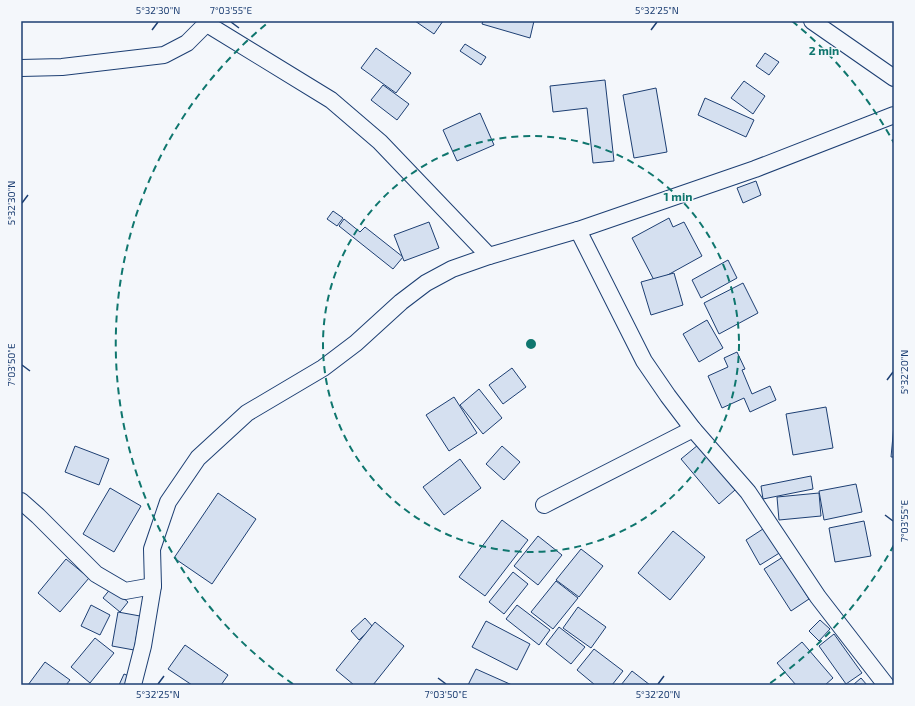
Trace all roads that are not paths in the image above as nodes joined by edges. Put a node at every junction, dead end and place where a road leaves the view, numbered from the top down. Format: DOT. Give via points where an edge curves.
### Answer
graph roads {
  1 [pos="812,21"];
  2 [pos="208,23"];
  3 [pos="21,68"];
  4 [pos="894,78"];
  5 [pos="894,115"];
  6 [pos="578,230"];
  7 [pos="489,256"];
  8 [pos="693,429"];
  9 [pos="21,501"];
  10 [pos="544,505"];
  11 [pos="153,586"];
  12 [pos="133,685"];
  13 [pos="886,685"];
  1 -- 4 [label="street"];
  2 -- 3 [label="street" via="187,43 164,55 62,67"];
  2 -- 7 [label="street" via="331,100 380,142"];
  5 -- 6 [label="street" via="755,169"];
  6 -- 7 [label="street"];
  6 -- 8 [label="street" via="644,361"];
  7 -- 11 [label="street" via="452,269 426,283 323,368 247,413 198,458 168,502 152,549"];
  8 -- 10 [label="street"];
  8 -- 13 [label="street" via="748,492 818,597"];
  9 -- 11 [label="street" via="96,574 125,591"];
  11 -- 12 [label="street" via="143,646"];
}
